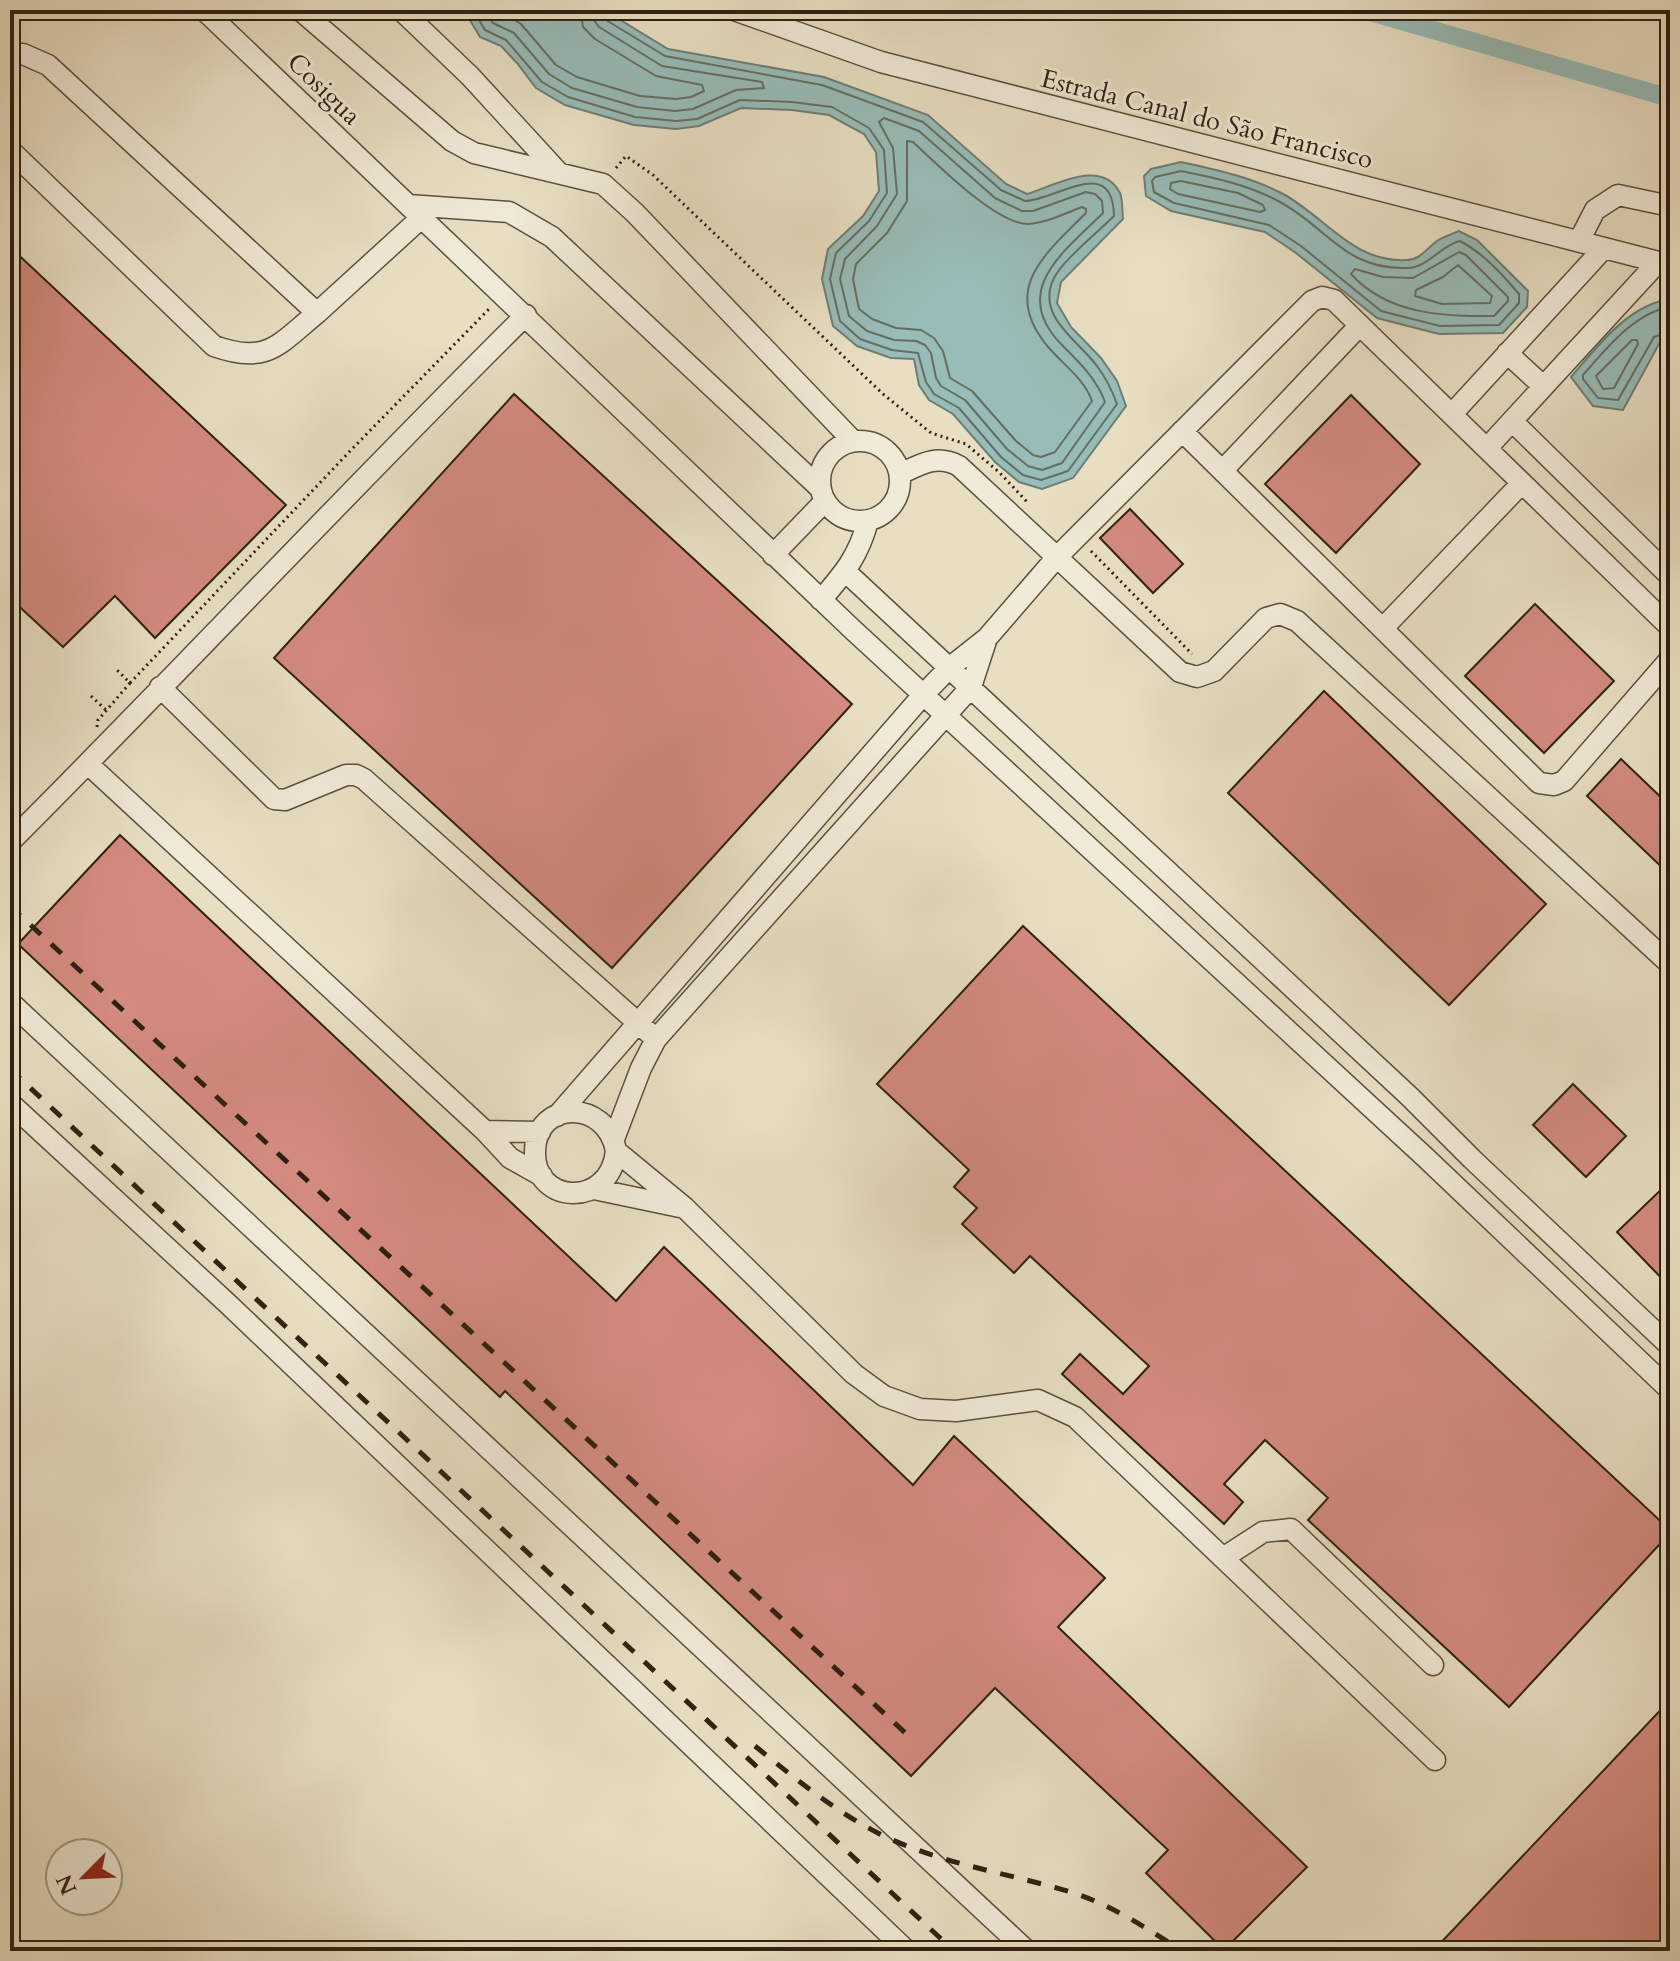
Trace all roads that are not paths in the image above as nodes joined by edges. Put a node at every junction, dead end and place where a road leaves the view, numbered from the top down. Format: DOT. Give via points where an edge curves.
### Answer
graph roads {
  1 [pos="204,10"];
  2 [pos="300,10"];
  3 [pos="401,10"];
  4 [pos="734,10"];
  5 [pos="10,54"];
  6 [pos="10,150"];
  7 [pos="560,174"];
  8 [pos="1670,206"];
  9 [pos="414,212"];
  10 [pos="1579,241"];
  11 [pos="1604,248"];
  12 [pos="1664,264"];
  13 [pos="317,313"];
  14 [pos="526,315"];
  15 [pos="1360,325"];
  16 [pos="1507,353"];
  17 [pos="1543,386"];
  18 [pos="1452,414"];
  19 [pos="1512,421"];
  20 [pos="1182,431"];
  21 [pos="853,441"];
  22 [pos="1488,447"];
  23 [pos="1223,470"];
  24 [pos="900,474"];
  25 [pos="1522,483"];
  26 [pos="823,495"];
  27 [pos="868,521"];
  28 [pos="773,555"];
  29 [pos="1057,557"];
  30 [pos="845,571"];
  31 [pos="1670,576"];
  32 [pos="821,600"];
  33 [pos="1384,627"];
  34 [pos="1670,627"];
  35 [pos="987,638"];
  36 [pos="1670,659"];
  37 [pos="949,668"];
  38 [pos="160,687"];
  39 [pos="971,687"];
  40 [pos="923,695"];
  41 [pos="946,716"];
  42 [pos="88,764"];
  43 [pos="10,842"];
  44 [pos="779,860"];
  45 [pos="799,880"];
  46 [pos="1180,882"];
  47 [pos="1154,908"];
  48 [pos="1670,964"];
  49 [pos="10,1002"];
  50 [pos="638,1022"];
  51 [pos="656,1039"];
  52 [pos="1403,1090"];
  53 [pos="10,1103"];
  54 [pos="557,1116"];
  55 [pos="1380,1116"];
  56 [pos="485,1131"];
  57 [pos="540,1132"];
  58 [pos="615,1145"];
  59 [pos="542,1176"];
  60 [pos="594,1189"];
  61 [pos="684,1207"];
  62 [pos="1611,1292"];
  63 [pos="1591,1316"];
  64 [pos="1670,1346"];
  65 [pos="1670,1390"];
  66 [pos="1223,1558"];
  67 [pos="1433,1665"];
  68 [pos="1435,1760"];
  69 [pos="907,1951"];
  70 [pos="1027,1951"];
  1 -- 9 [label="street, Cosigua"];
  2 -- 7 [label="street" via="452,141 474,153"];
  3 -- 7 [label="street"];
  4 -- 10 [label="street, Estrada Canal do São Francisco" via="881,62"];
  5 -- 13 [label="street" via="48,65"];
  6 -- 13 [label="street" via="214,346 253,355 275,348"];
  7 -- 21 [label="street" via="603,184 635,213"];
  8 -- 10 [label="street" via="1618,195 1595,210"];
  9 -- 13 [label="street"];
  9 -- 14 [label="street, Cosigua"];
  9 -- 26 [label="street" via="509,212 552,237"];
  10 -- 11 [label="street, Estrada Canal do São Francisco"];
  11 -- 12 [label="street, Estrada Canal do São Francisco"];
  11 -- 16 [label="street"];
  12 -- 17 [label="street"];
  14 -- 28 [label="street, Cosigua"];
  14 -- 38 [label="street"];
  15 -- 18 [label="street"];
  15 -- 20 [label="street" via="1334,300 1312,301"];
  15 -- 23 [label="street"];
  16 -- 17 [label="street"];
  16 -- 18 [label="street"];
  17 -- 19 [label="street"];
  18 -- 22 [label="street"];
  19 -- 22 [label="street"];
  19 -- 31 [label="street"];
  20 -- 23 [label="street"];
  20 -- 29 [label="street"];
  21 -- 24 [label="street" via="888,452"];
  21 -- 26 [label="street" via="831,454 820,477"];
  22 -- 25 [label="street"];
  23 -- 33 [label="street"];
  24 -- 27 [label="street" via="901,486 890,509"];
  24 -- 29 [label="street" via="930,460 959,466"];
  25 -- 33 [label="street"];
  25 -- 34 [label="street"];
  26 -- 27 [label="street" via="844,518"];
  26 -- 28 [label="street"];
  27 -- 30 [label="street" via="860,549"];
  28 -- 32 [label="street, Cosigua"];
  29 -- 35 [label="street"];
  29 -- 48 [label="street" via="1180,672 1197,677 1214,671 1266,618 1280,614 1297,621"];
  30 -- 32 [label="street"];
  30 -- 37 [label="street"];
  32 -- 40 [label="street, Cosigua"];
  33 -- 36 [label="street" via="1539,783 1554,785 1564,781"];
  35 -- 37 [label="street"];
  35 -- 39 [label="street"];
  37 -- 39 [label="street"];
  37 -- 40 [label="street"];
  38 -- 42 [label="street"];
  38 -- 50 [label="street" via="274,799 285,800 346,775 364,779"];
  39 -- 41 [label="street"];
  39 -- 46 [label="street"];
  40 -- 41 [label="street, Cosigua"];
  40 -- 44 [label="street"];
  41 -- 45 [label="street"];
  41 -- 47 [label="street, Cosigua"];
  42 -- 43 [label="street"];
  42 -- 56 [label="street"];
  44 -- 45 [label="street"];
  44 -- 50 [label="street"];
  45 -- 51 [label="street"];
  46 -- 47 [label="street"];
  46 -- 52 [label="street"];
  47 -- 55 [label="street, Cosigua"];
  49 -- 70 [label="street"];
  50 -- 51 [label="street"];
  50 -- 54 [label="street"];
  51 -- 58 [label="street"];
  52 -- 55 [label="street"];
  52 -- 62 [label="street"];
  53 -- 69 [label="street"];
  54 -- 57 [label="street"];
  54 -- 58 [label="street" via="579,1112 601,1120"];
  55 -- 63 [label="street, Cosigua"];
  56 -- 57 [label="street"];
  56 -- 59 [label="street" via="510,1158"];
  57 -- 59 [label="street" via="535,1154"];
  58 -- 60 [label="street" via="611,1173"];
  58 -- 61 [label="street"];
  59 -- 60 [label="street" via="560,1191"];
  60 -- 61 [label="street"];
  61 -- 66 [label="street" via="854,1374 884,1396 920,1409 956,1411 1038,1400 1075,1417"];
  62 -- 63 [label="street"];
  62 -- 64 [label="street"];
  63 -- 65 [label="street, Cosigua"];
  66 -- 67 [label="street" via="1263,1532 1291,1529"];
  66 -- 68 [label="street"];
}
